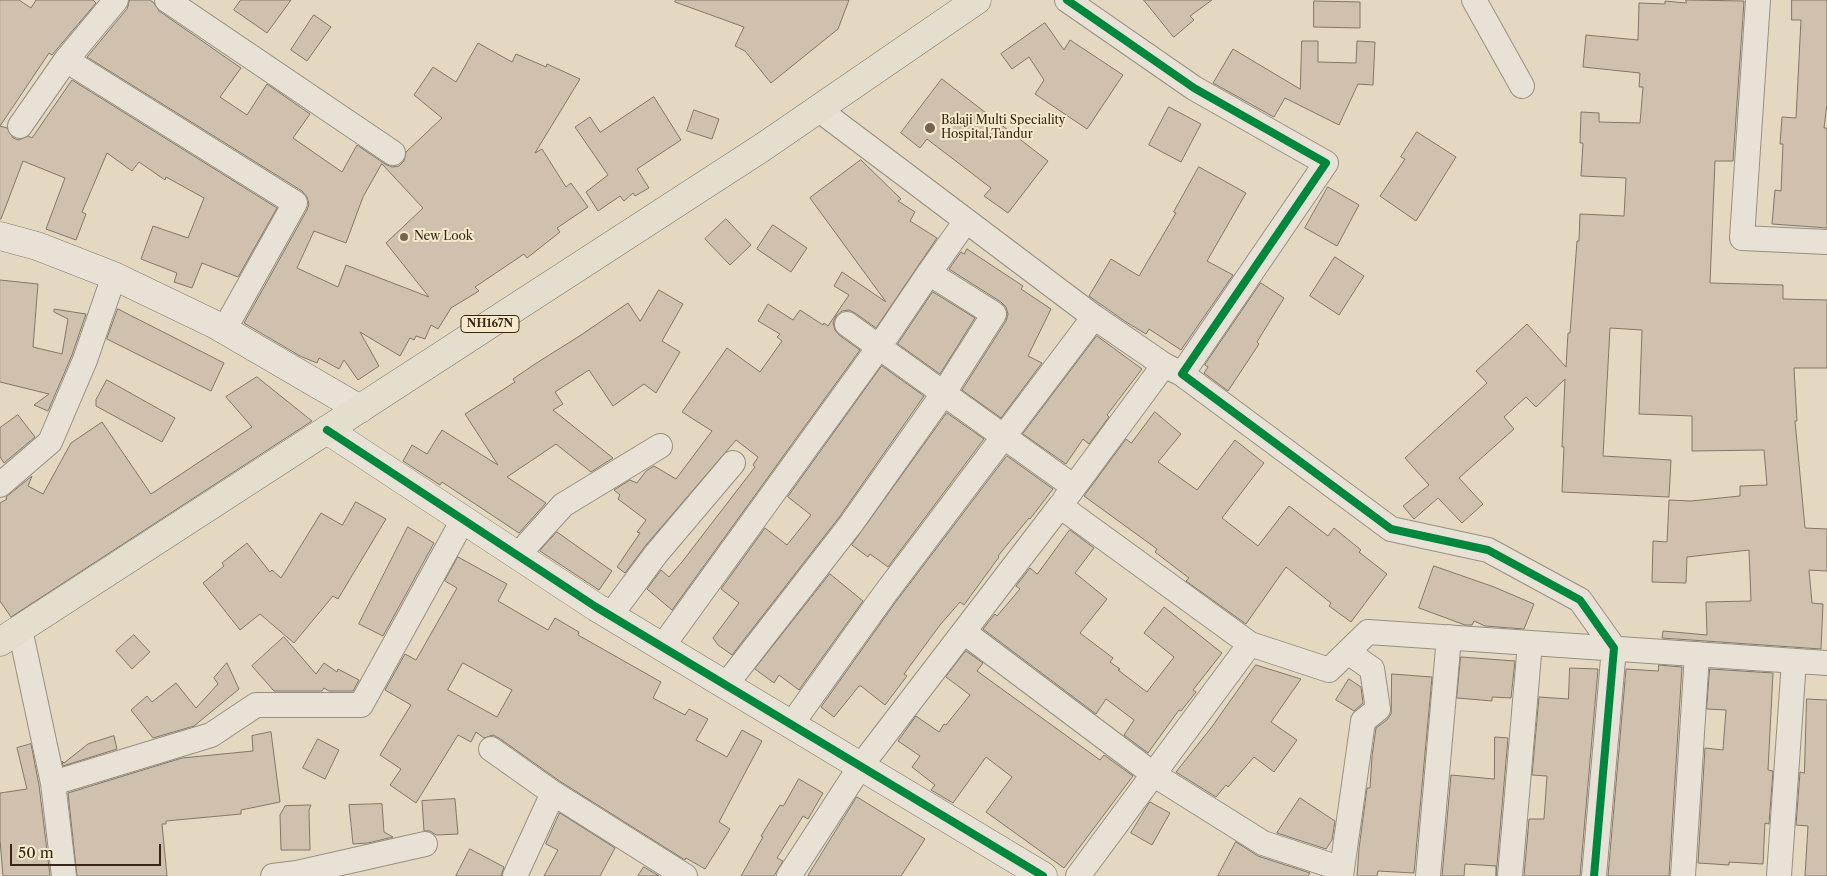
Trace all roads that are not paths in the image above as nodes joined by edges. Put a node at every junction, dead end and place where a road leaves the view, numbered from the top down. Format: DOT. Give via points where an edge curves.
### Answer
graph roads {
  1 [pos="116,0"];
  2 [pos="167,0"];
  3 [pos="977,0"];
  4 [pos="1067,0"];
  5 [pos="1474,0"];
  6 [pos="1758,0"];
  7 [pos="66,60"];
  8 [pos="1522,86"];
  9 [pos="818,109"];
  10 [pos="20,126"];
  11 [pos="393,153"];
  12 [pos="966,221"];
  13 [pos="0,236"];
  14 [pos="1827,242"];
  15 [pos="929,274"];
  16 [pos="114,276"];
  17 [pos="1094,317"];
  18 [pos="847,324"];
  19 [pos="224,330"];
  20 [pos="880,347"];
  21 [pos="1173,370"];
  22 [pos="943,394"];
  23 [pos="360,409"];
  24 [pos="327,430"];
  25 [pos="1003,436"];
  26 [pos="660,446"];
  27 [pos="733,463"];
  28 [pos="0,485"];
  29 [pos="1074,487"];
  30 [pos="1060,506"];
  31 [pos="463,520"];
  32 [pos="517,556"];
  33 [pos="610,616"];
  34 [pos="964,632"];
  35 [pos="10,636"];
  36 [pos="1449,637"];
  37 [pos="1530,643"];
  38 [pos="1250,644"];
  39 [pos="662,647"];
  40 [pos="1614,648"];
  41 [pos="1348,652"];
  42 [pos="1697,654"];
  43 [pos="1794,661"];
  44 [pos="1827,663"];
  45 [pos="725,686"];
  46 [pos="791,725"];
  47 [pos="491,749"];
  48 [pos="860,767"];
  49 [pos="1153,774"];
  50 [pos="53,783"];
  51 [pos="553,793"];
  52 [pos="425,844"];
  53 [pos="1341,873"];
  54 [pos="300,874"];
  55 [pos="64,876"];
  56 [pos="273,876"];
  57 [pos="515,876"];
  58 [pos="686,876"];
  59 [pos="789,876"];
  60 [pos="1043,876"];
  61 [pos="1078,876"];
  62 [pos="1428,876"];
  63 [pos="1510,876"];
  64 [pos="1594,876"];
  65 [pos="1683,876"];
  66 [pos="1779,876"];
  1 -- 7 [label="street"];
  2 -- 11 [label="street"];
  3 -- 9 [label="highway, NH167N"];
  4 -- 21 [label="street" via="1194,88 1326,163"];
  5 -- 8 [label="street"];
  6 -- 14 [label="street" via="1742,238"];
  7 -- 10 [label="street"];
  7 -- 19 [label="street" via="295,203"];
  9 -- 12 [label="street"];
  9 -- 23 [label="highway, NH167N"];
  12 -- 15 [label="street"];
  12 -- 17 [label="street"];
  13 -- 16 [label="street" via="37,246"];
  15 -- 20 [label="street"];
  15 -- 22 [label="street" via="994,314"];
  16 -- 19 [label="street"];
  16 -- 28 [label="street" via="85,360 50,442"];
  17 -- 21 [label="street"];
  17 -- 25 [label="street"];
  18 -- 20 [label="street"];
  19 -- 23 [label="street"];
  20 -- 22 [label="street"];
  20 -- 39 [label="street"];
  21 -- 29 [label="street"];
  21 -- 40 [label="street" via="1391,529 1488,550 1580,600"];
  22 -- 25 [label="street"];
  22 -- 45 [label="street" via="851,524"];
  23 -- 24 [label="highway, NH167N"];
  24 -- 31 [label="street"];
  24 -- 35 [label="highway, NH167N"];
  25 -- 29 [label="street"];
  25 -- 46 [label="street"];
  26 -- 32 [label="street" via="562,505"];
  27 -- 33 [label="street" via="656,554"];
  29 -- 30 [label="street"];
  30 -- 34 [label="street"];
  30 -- 38 [label="street"];
  31 -- 32 [label="street"];
  31 -- 50 [label="street" via="361,706 256,705 211,735"];
  32 -- 33 [label="street"];
  33 -- 39 [label="street"];
  34 -- 48 [label="street"];
  34 -- 49 [label="street"];
  35 -- 50 [label="street"];
  36 -- 37 [label="street"];
  36 -- 41 [label="street" via="1368,632"];
  36 -- 62 [label="street"];
  37 -- 40 [label="street"];
  37 -- 63 [label="street"];
  38 -- 41 [label="street" via="1329,670"];
  38 -- 49 [label="street"];
  39 -- 45 [label="street"];
  40 -- 42 [label="street"];
  40 -- 64 [label="street"];
  41 -- 53 [label="street" via="1372,669 1378,709 1363,721"];
  42 -- 43 [label="street"];
  42 -- 65 [label="street"];
  43 -- 44 [label="street"];
  43 -- 66 [label="street"];
  45 -- 46 [label="street"];
  46 -- 48 [label="street"];
  47 -- 51 [label="street"];
  48 -- 59 [label="street"];
  48 -- 60 [label="street"];
  49 -- 53 [label="street" via="1263,843"];
  49 -- 61 [label="street"];
  50 -- 55 [label="street"];
  51 -- 57 [label="street"];
  51 -- 58 [label="street"];
  52 -- 54 [label="street"];
  54 -- 56 [label="street"];
}
